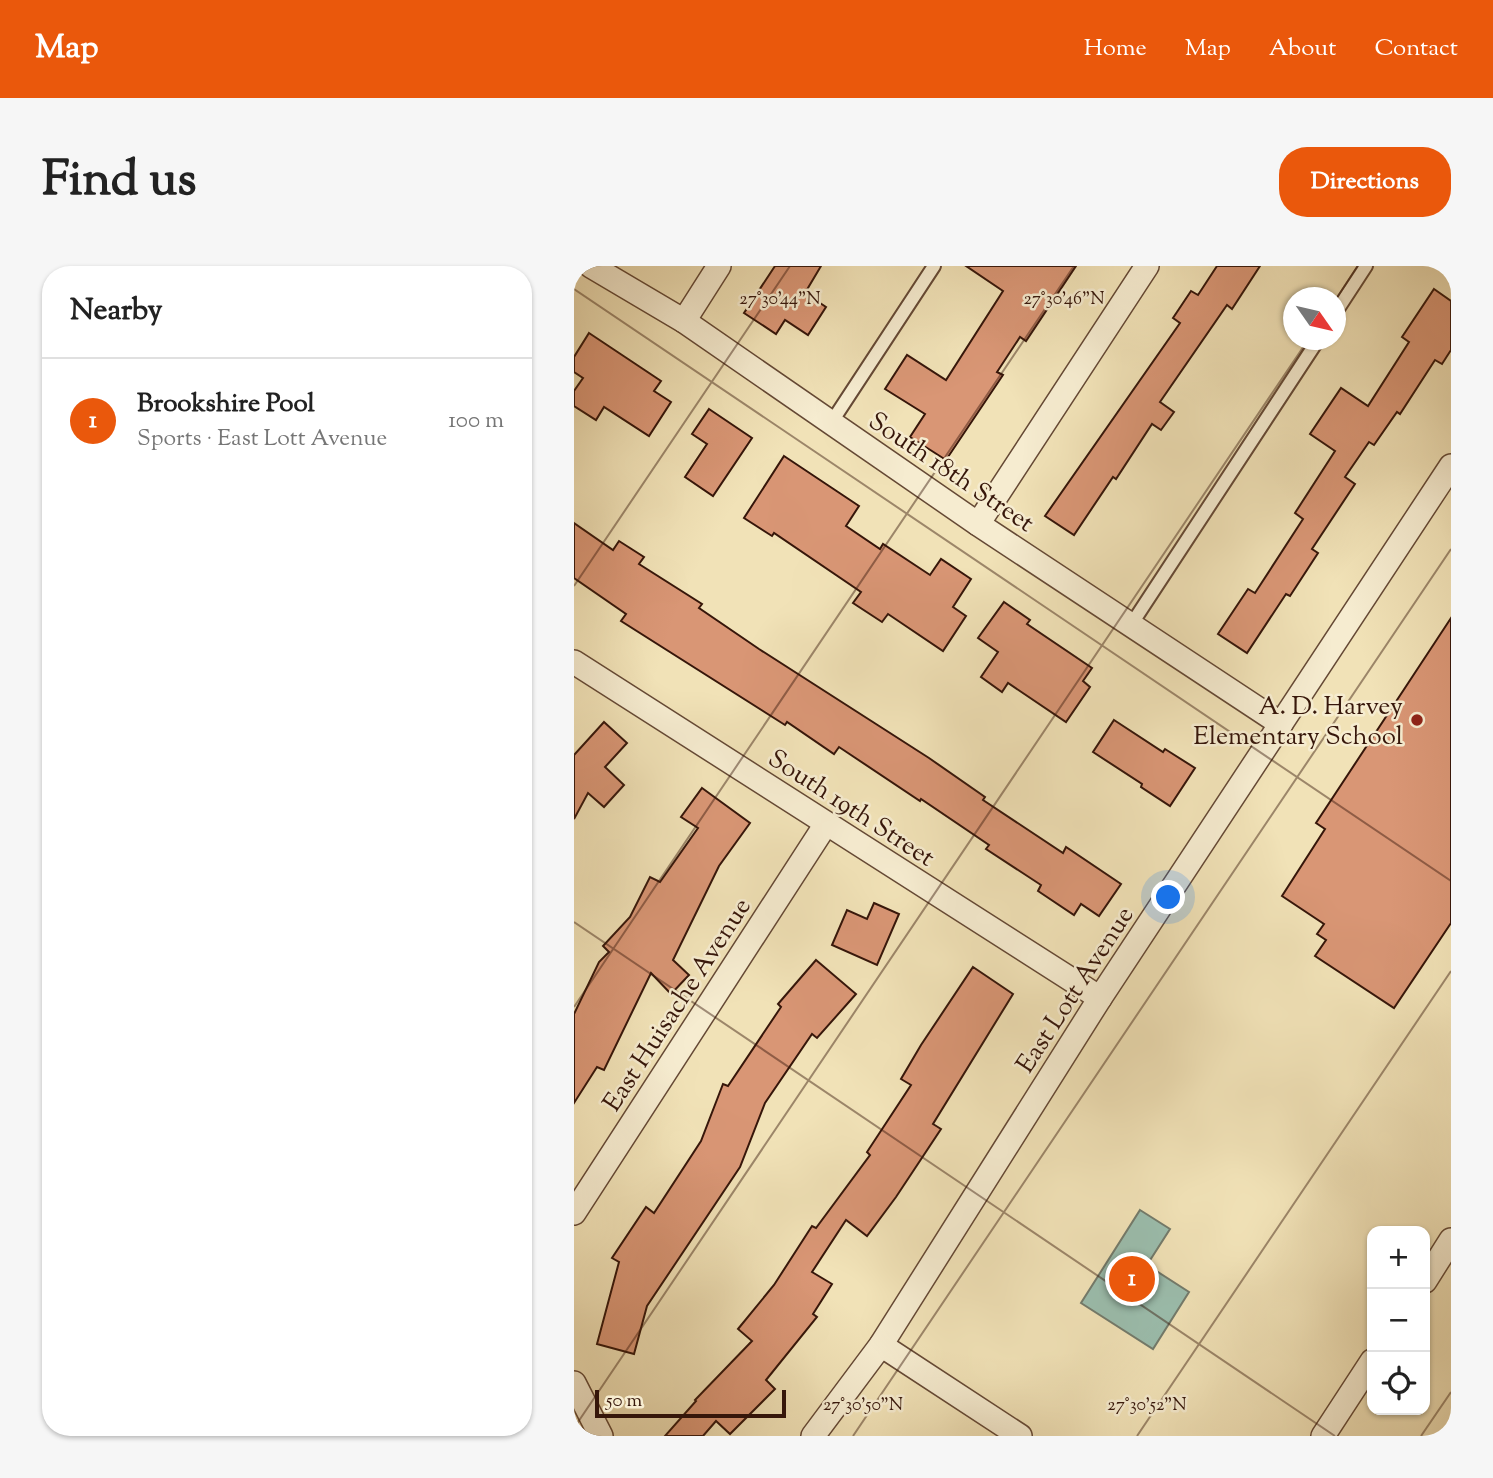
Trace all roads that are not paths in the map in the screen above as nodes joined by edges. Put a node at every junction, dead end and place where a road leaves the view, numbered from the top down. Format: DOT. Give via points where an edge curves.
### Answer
graph roads {
  1 [pos="591,266"];
  2 [pos="719,266"];
  3 [pos="934,266"];
  4 [pos="1147,266"];
  5 [pos="1366,266"];
  6 [pos="1346,296"];
  7 [pos="684,321"];
  8 [pos="1311,350"];
  9 [pos="831,423"];
  10 [pos="1451,466"];
  11 [pos="978,524"];
  12 [pos="1131,625"];
  13 [pos="574,662"];
  14 [pos="1281,724"];
  15 [pos="825,824"];
  16 [pos="1100,998"];
  17 [pos="574,1213"];
  18 [pos="1451,1240"];
  19 [pos="1430,1272"];
  20 [pos="881,1345"];
  21 [pos="1367,1369"];
  22 [pos="574,1383"];
  23 [pos="601,1436"];
  24 [pos="813,1436"];
  25 [pos="1020,1436"];
  26 [pos="1323,1436"];
  1 -- 7 [label="street, South 18th Street"];
  2 -- 7 [label="street"];
  3 -- 9 [label="lane"];
  4 -- 11 [label="street"];
  5 -- 6 [label="lane"];
  7 -- 9 [label="street, South 18th Street"];
  8 -- 12 [label="lane"];
  9 -- 11 [label="street, South 18th Street"];
  10 -- 14 [label="street, East Lott Avenue"];
  11 -- 12 [label="street, South 18th Street"];
  12 -- 14 [label="street, South 18th Street"];
  13 -- 15 [label="street, South 19th Street"];
  14 -- 16 [label="street, East Lott Avenue"];
  15 -- 16 [label="street, South 19th Street"];
  15 -- 17 [label="street, East Huisache Avenue"];
  16 -- 20 [label="street, East Lott Avenue"];
  18 -- 19 [label="street"];
  20 -- 24 [label="street, East Lott Avenue"];
  20 -- 25 [label="street"];
  21 -- 26 [label="street"];
  22 -- 23 [label="street"];
}
